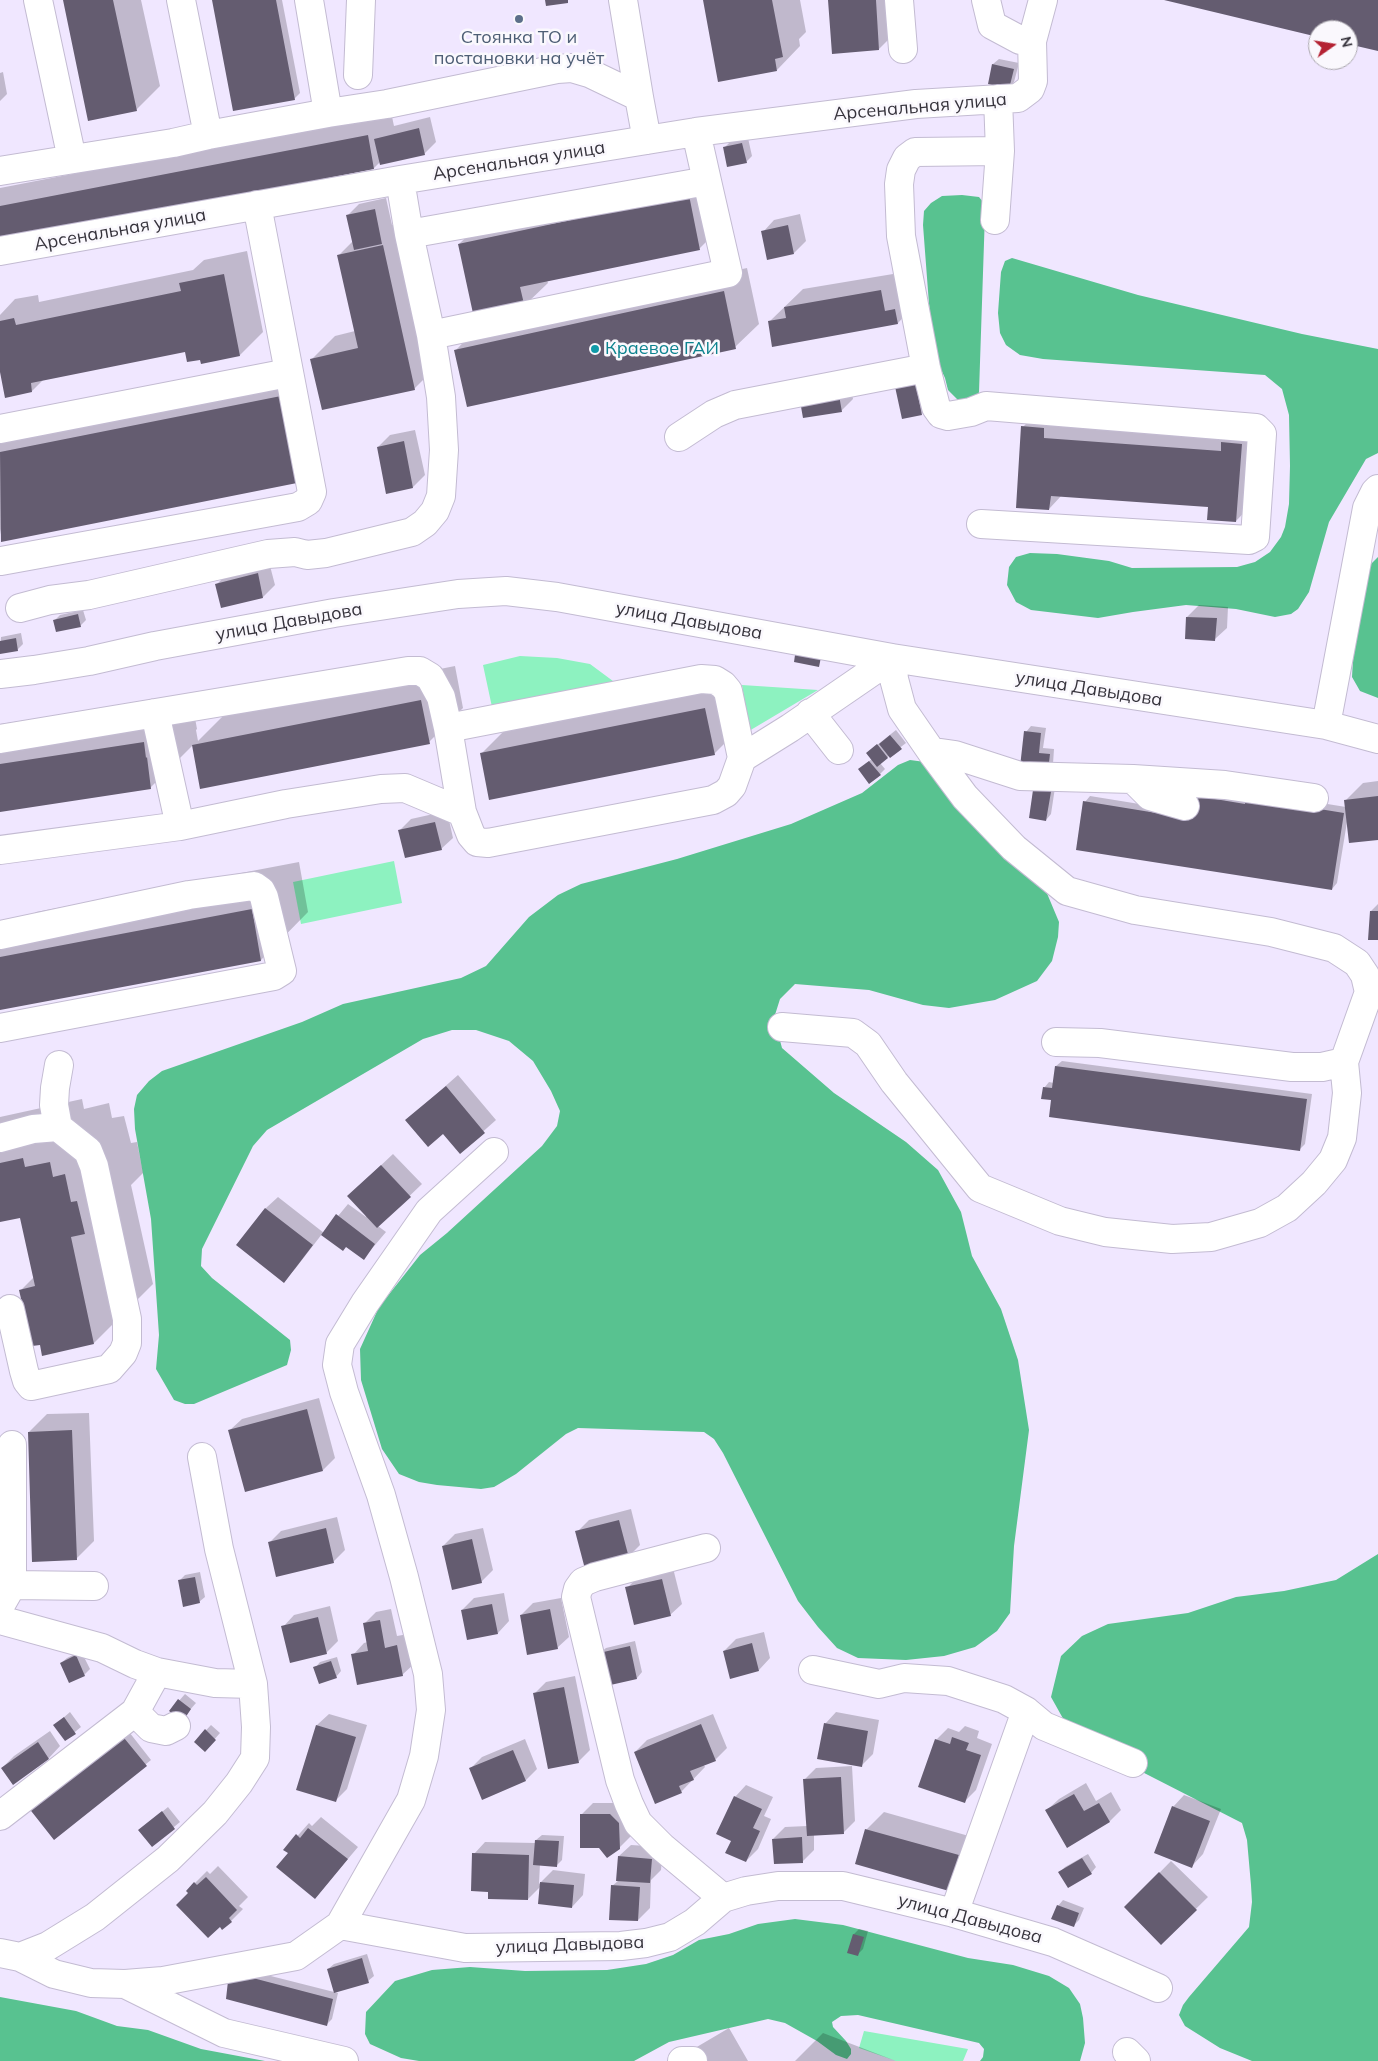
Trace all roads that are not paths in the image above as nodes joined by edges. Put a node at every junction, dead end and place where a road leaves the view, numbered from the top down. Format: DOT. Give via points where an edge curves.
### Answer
graph roads {
  1 [pos="38,0"];
  2 [pos="181,0"];
  3 [pos="309,0"];
  4 [pos="361,0"];
  5 [pos="622,0"];
  6 [pos="899,0"];
  7 [pos="986,0"];
  8 [pos="1043,0"];
  9 [pos="1032,41"];
  10 [pos="903,48"];
  11 [pos="358,75"];
  12 [pos="639,97"];
  13 [pos="998,98"];
  14 [pos="328,112"];
  15 [pos="696,132"];
  16 [pos="208,135"];
  17 [pos="647,140"];
  18 [pos="1000,151"];
  19 [pos="72,159"];
  20 [pos="0,171"];
  21 [pos="400,180"];
  22 [pos="707,181"];
  23 [pos="258,205"];
  24 [pos="995,220"];
  25 [pos="409,234"];
  26 [pos="0,251"];
  27 [pos="432,335"];
  28 [pos="926,368"];
  29 [pos="288,373"];
  30 [pos="0,429"];
  31 [pos="679,437"];
  32 [pos="1378,489"];
  33 [pos="981,524"];
  34 [pos="1,561"];
  35 [pos="20,608"];
  36 [pos="892,658"];
  37 [pos="0,674"];
  38 [pos="155,713"];
  39 [pos="810,713"];
  40 [pos="1326,725"];
  41 [pos="448,728"];
  42 [pos="1378,739"];
  43 [pos="0,740"];
  44 [pos="840,750"];
  45 [pos="933,754"];
  46 [pos="742,758"];
  47 [pos="1133,779"];
  48 [pos="1314,798"];
  49 [pos="1185,806"];
  50 [pos="462,812"];
  51 [pos="180,826"];
  52 [pos="0,850"];
  53 [pos="0,934"];
  54 [pos="782,1027"];
  55 [pos="0,1028"];
  56 [pos="1056,1042"];
  57 [pos="1344,1062"];
  58 [pos="59,1065"];
  59 [pos="58,1127"];
  60 [pos="0,1138"];
  61 [pos="494,1152"];
  62 [pos="8,1326"];
  63 [pos="12,1445"];
  64 [pos="202,1457"];
  65 [pos="706,1548"];
  66 [pos="94,1586"];
  67 [pos="6,1596"];
  68 [pos="0,1620"];
  69 [pos="813,1670"];
  70 [pos="157,1672"];
  71 [pos="253,1684"];
  72 [pos="1026,1711"];
  73 [pos="135,1712"];
  74 [pos="176,1726"];
  75 [pos="1133,1763"];
  76 [pos="0,1816"];
  77 [pos="723,1898"];
  78 [pos="954,1913"];
  79 [pos="340,1925"];
  80 [pos="10,1955"];
  81 [pos="125,1984"];
  82 [pos="1158,1988"];
  83 [pos="344,2061"];
  84 [pos="682,2061"];
  85 [pos="693,2061"];
  1 -- 19 [label="street"];
  2 -- 16 [label="street"];
  3 -- 14 [label="street"];
  4 -- 11 [label="street"];
  5 -- 12 [label="street"];
  6 -- 10 [label="street"];
  7 -- 9 [label="street" via="992,25 1020,40"];
  8 -- 9 [label="street"];
  9 -- 13 [label="street, Арсенальная улица" via="1033,81 1030,90 1018,98"];
  12 -- 14 [label="street" via="583,70 557,69 387,104"];
  12 -- 17 [label="street"];
  13 -- 15 [label="street, Арсенальная улица" via="916,104"];
  13 -- 18 [label="street"];
  14 -- 16 [label="street"];
  15 -- 17 [label="street, Арсенальная улица"];
  15 -- 22 [label="street"];
  16 -- 19 [label="street"];
  17 -- 21 [label="street, Арсенальная улица"];
  18 -- 24 [label="street"];
  18 -- 28 [label="street" via="916,152 907,158 901,170 901,236"];
  19 -- 20 [label="street"];
  21 -- 23 [label="street, Арсенальная улица"];
  21 -- 25 [label="street"];
  22 -- 25 [label="street"];
  22 -- 27 [label="street" via="728,273"];
  23 -- 26 [label="street, Арсенальная улица"];
  23 -- 29 [label="street"];
  25 -- 27 [label="street"];
  27 -- 35 [label="street" via="441,397 444,458 441,496 435,511 412,532 326,553 268,554"];
  28 -- 31 [label="street" via="735,405 714,414"];
  28 -- 33 [label="street" via="936,407 948,416 966,414 986,406 1256,428 1262,434 1255,537 1249,540"];
  29 -- 30 [label="street"];
  29 -- 34 [label="street" via="312,492 308,502 298,507"];
  32 -- 40 [label="street" via="1367,508"];
  36 -- 37 [label="street, улица Давыдова" via="557,597 506,591 458,594 334,613 89,661"];
  36 -- 39 [label="street"];
  36 -- 40 [label="street, улица Давыдова"];
  36 -- 45 [label="street" via="902,709"];
  38 -- 41 [label="street" via="420,671 430,677 441,697"];
  38 -- 43 [label="street"];
  38 -- 51 [label="street"];
  39 -- 44 [label="street"];
  39 -- 46 [label="street"];
  40 -- 42 [label="street, улица Давыдова"];
  41 -- 46 [label="street" via="709,679 728,691"];
  41 -- 50 [label="street"];
  45 -- 47 [label="street" via="955,755 1020,776"];
  45 -- 57 [label="street" via="965,797 1014,848 1067,891 1135,910 1271,932 1343,952 1366,975 1369,992"];
  46 -- 50 [label="street" via="732,786 713,800 488,843 477,842 471,835"];
  47 -- 48 [label="street" via="1225,784"];
  47 -- 49 [label="street" via="1150,796"];
  50 -- 51 [label="street" via="405,788 381,789"];
  51 -- 52 [label="street"];
  53 -- 55 [label="street" via="189,894 254,886 264,897 282,971 258,980"];
  54 -- 57 [label="street" via="853,1033 868,1044 894,1082 980,1188 1060,1221 1105,1232 1172,1239 1211,1237 1260,1223 1287,1208 1314,1183 1333,1160 1342,1138 1347,1093"];
  56 -- 57 [label="street" via="1100,1043 1292,1067 1322,1067"];
  58 -- 59 [label="street" via="54,1088"];
  59 -- 60 [label="street" via="33,1129"];
  59 -- 62 [label="street" via="88,1151 94,1166 127,1319 127,1344 109,1369 32,1386"];
  61 -- 79 [label="street" via="429,1212 365,1302 340,1344 337,1365 381,1495 404,1577 428,1674 431,1710 424,1756 411,1800"];
  63 -- 67 [label="street"];
  64 -- 71 [label="street" via="219,1549"];
  65 -- 77 [label="street" via="583,1582 576,1597 628,1804 638,1823 662,1848"];
  66 -- 67 [label="street"];
  68 -- 70 [label="street" via="102,1648"];
  69 -- 72 [label="street" via="879,1684 904,1678 948,1681 1004,1699"];
  70 -- 71 [label="street" via="215,1683"];
  70 -- 73 [label="street"];
  71 -- 80 [label="street" via="255,1758 215,1813 168,1859 95,1917 48,1946"];
  72 -- 75 [label="street" via="1044,1726"];
  72 -- 78 [label="street"];
  73 -- 74 [label="street" via="152,1728 166,1731"];
  73 -- 76 [label="street"];
  77 -- 78 [label="street, улица Давыдова" via="778,1886 843,1886"];
  77 -- 79 [label="street, улица Давыдова" via="695,1922 670,1937 646,1944 621,1946 466,1948"];
  78 -- 82 [label="street, улица Давыдова" via="1054,1942"];
  79 -- 81 [label="street" via="296,1956 163,1981"];
  80 -- 81 [label="street" via="54,1974 91,1984"];
  81 -- 83 [label="street" via="224,2033"];
  84 -- 85 [label="street"];
}
